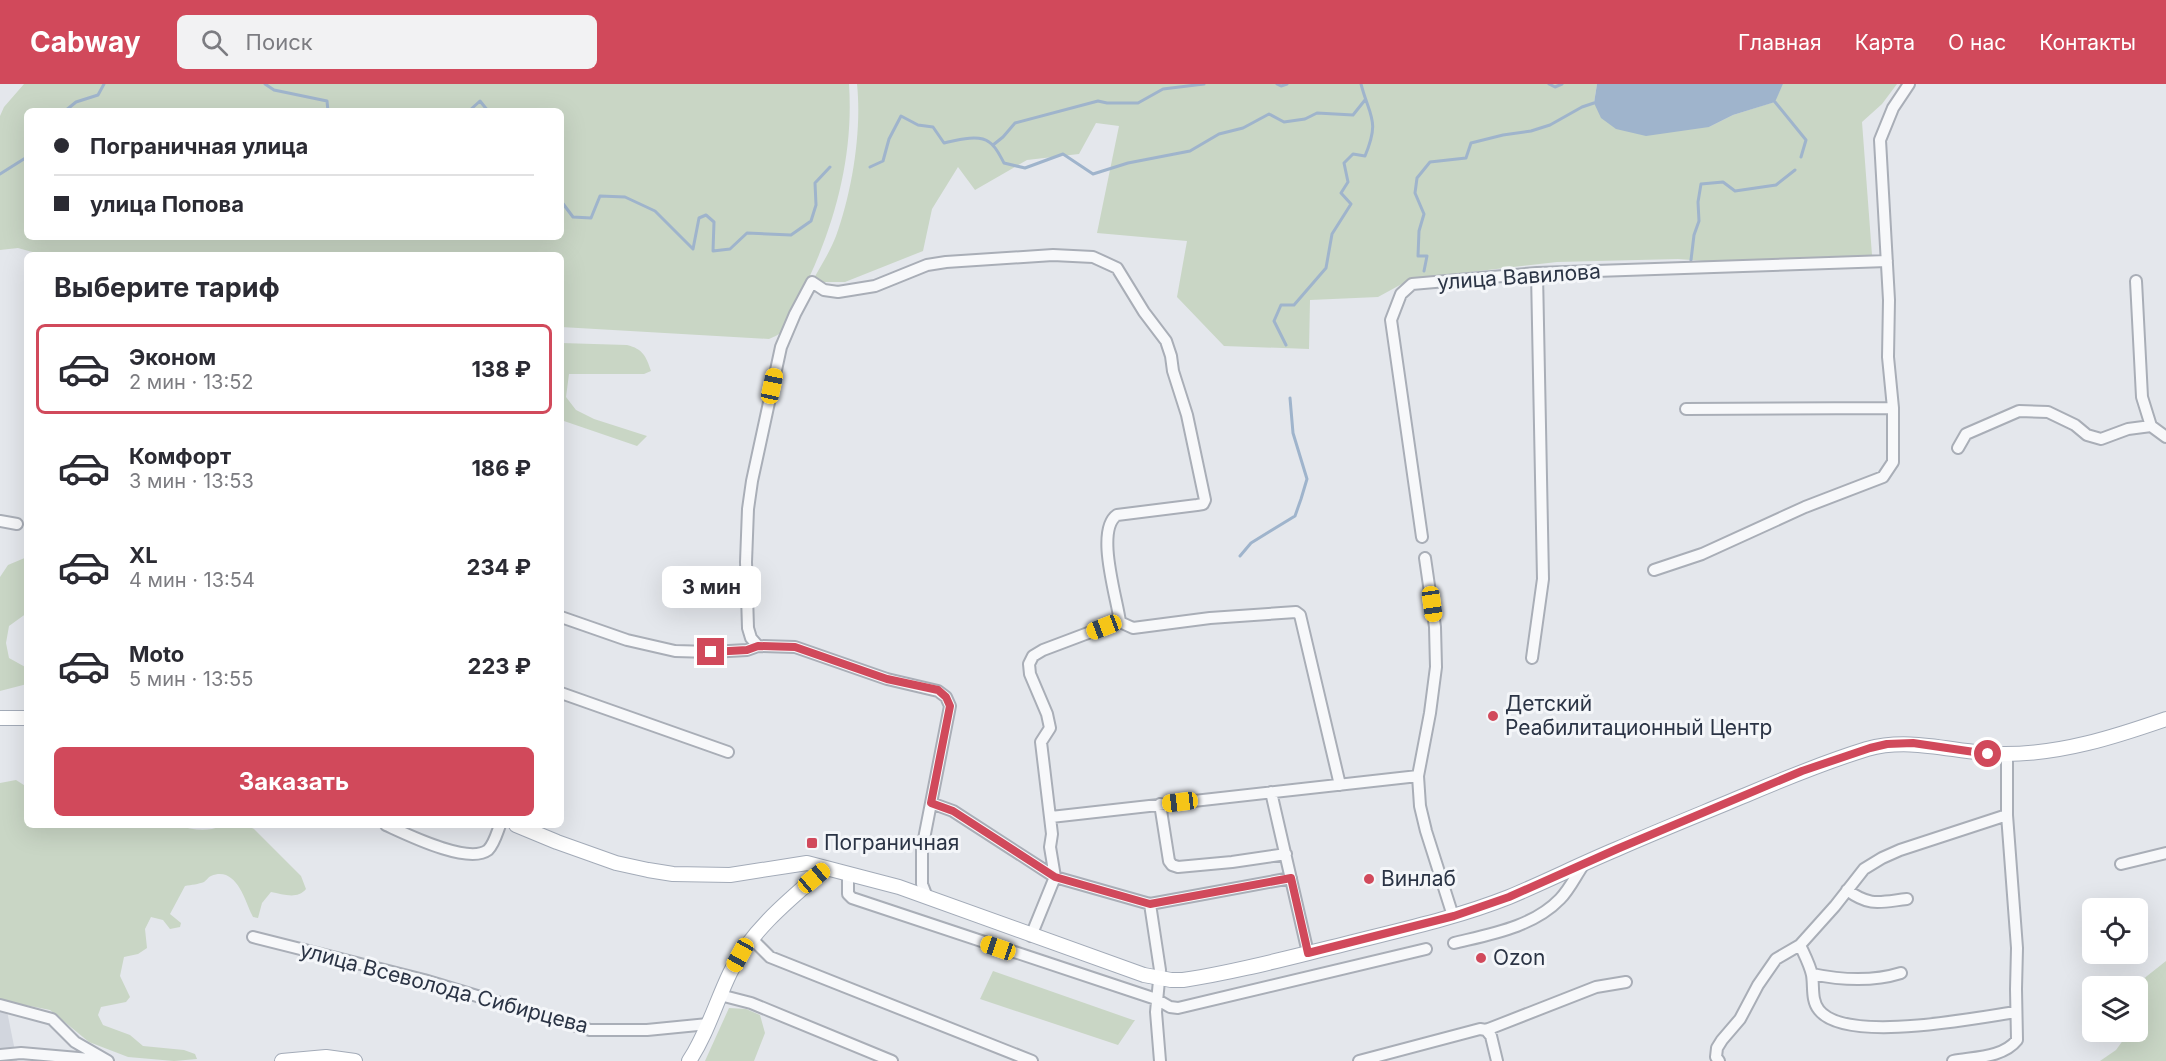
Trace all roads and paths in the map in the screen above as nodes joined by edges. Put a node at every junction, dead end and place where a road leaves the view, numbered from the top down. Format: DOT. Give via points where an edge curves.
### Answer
graph roads {
  1 [pos="1909,84"];
  2 [pos="1887,261"];
  3 [pos="1537,273"];
  4 [pos="2136,281"];
  5 [pos="1893,408"];
  6 [pos="1686,409"];
  7 [pos="2151,426"];
  8 [pos="2166,437"];
  9 [pos="1958,448"];
  10 [pos="0,521"];
  11 [pos="17,524"];
  12 [pos="1422,537"];
  13 [pos="1425,558"];
  14 [pos="1654,570"];
  15 [pos="564,618"];
  16 [pos="1113,624"];
  17 [pos="758,646"];
  18 [pos="1532,658"];
  19 [pos="564,694"];
  20 [pos="0,718"];
  21 [pos="24,718"];
  22 [pos="2166,719"];
  23 [pos="728,752"];
  24 [pos="2007,754"];
  25 [pos="1418,776"];
  26 [pos="1340,784"];
  27 [pos="1271,792"];
  28 [pos="931,803"];
  29 [pos="1161,804"];
  30 [pos="2007,815"];
  31 [pos="1051,817"];
  32 [pos="393,828"];
  33 [pos="499,828"];
  34 [pos="524,828"];
  35 [pos="2166,853"];
  36 [pos="1286,854"];
  37 [pos="1584,864"];
  38 [pos="2121,864"];
  39 [pos="826,868"];
  40 [pos="848,873"];
  41 [pos="1055,877"];
  42 [pos="1291,878"];
  43 [pos="1847,890"];
  44 [pos="927,897"];
  45 [pos="1907,899"];
  46 [pos="1150,904"];
  47 [pos="1454,916"];
  48 [pos="1031,936"];
  49 [pos="253,937"];
  50 [pos="752,939"];
  51 [pos="1454,943"];
  52 [pos="1800,945"];
  53 [pos="1426,949"];
  54 [pos="1308,953"];
  55 [pos="1901,973"];
  56 [pos="1812,974"];
  57 [pos="1159,979"];
  58 [pos="1626,982"];
  59 [pos="720,995"];
  60 [pos="1156,999"];
  61 [pos="0,1005"];
  62 [pos="2016,1012"];
  63 [pos="708,1024"];
  64 [pos="1483,1029"];
  65 [pos="0,1049"];
  66 [pos="21,1053"];
  67 [pos="0,1055"];
  68 [pos="1718,1059"];
  69 [pos="106,1061"];
  70 [pos="282,1061"];
  71 [pos="355,1061"];
  72 [pos="689,1061"];
  73 [pos="892,1061"];
  74 [pos="1032,1061"];
  75 [pos="1160,1061"];
  76 [pos="1359,1061"];
  77 [pos="1497,1061"];
  78 [pos="1953,1061"];
  1 -- 2 [label="street" via="1893,108 1880,140"];
  2 -- 3 [label="street, улица Вавилова"];
  2 -- 5 [label="street"];
  3 -- 12 [label="street, улица Вавилова" via="1412,284 1401,294 1391,320"];
  3 -- 18 [label="street" via="1543,579"];
  4 -- 7 [label="street" via="2142,397"];
  5 -- 6 [label="street"];
  5 -- 14 [label="street" via="1893,462 1883,477 1702,554"];
  7 -- 8 [label="street"];
  7 -- 9 [label="street" via="2101,439 2048,412 2019,411 1966,434"];
  10 -- 11 [label="street"];
  13 -- 25 [label="street" via="1435,627 1436,667"];
  15 -- 17 [label="street" via="627,640 675,651 747,650"];
  16 -- 17 [label="street" via="1108,526 1112,519 1117,515 1203,504 1205,500 1166,341 1117,268 1093,257 1053,255 927,265 875,286 838,292 824,290 812,282 781,347 752,481 746,595 748,628"];
  16 -- 26 [label="street" via="1133,628 1296,612 1311,654"];
  16 -- 31 [label="street" via="1043,650 1029,664 1050,728 1041,742"];
  17 -- 28 [label="street" via="795,647 887,679 938,690 946,697 949,717"];
  19 -- 23 [label="street"];
  20 -- 21 [label="main road"];
  22 -- 24 [label="main road" via="2074,747"];
  24 -- 30 [label="street"];
  24 -- 37 [label="main road" via="1913,743 1870,748 1802,771"];
  25 -- 26 [label="street"];
  25 -- 47 [label="street" via="1428,841"];
  26 -- 27 [label="street"];
  27 -- 29 [label="street"];
  27 -- 36 [label="street"];
  28 -- 41 [label="street" via="953,811"];
  28 -- 44 [label="street" via="921,861"];
  29 -- 31 [label="street"];
  29 -- 36 [label="street" via="1172,865"];
  30 -- 43 [label="street" via="1882,858 1864,869"];
  30 -- 62 [label="street" via="2018,948"];
  31 -- 41 [label="street"];
  32 -- 33 [label="street" via="461,854 490,848"];
  34 -- 39 [label="main road" via="586,853 656,872 718,876 807,863"];
  35 -- 38 [label="street"];
  36 -- 42 [label="street"];
  37 -- 47 [label="main road"];
  37 -- 51 [label="street" via="1562,897 1542,915"];
  39 -- 40 [label="main road"];
  39 -- 50 [label="main road"];
  40 -- 44 [label="main road"];
  40 -- 60 [label="street" via="848,894 852,898"];
  41 -- 46 [label="street"];
  41 -- 48 [label="street"];
  42 -- 46 [label="street"];
  42 -- 54 [label="street"];
  43 -- 45 [label="street" via="1869,903"];
  43 -- 52 [label="street"];
  44 -- 48 [label="main road"];
  46 -- 57 [label="street" via="1160,960"];
  47 -- 54 [label="main road"];
  48 -- 57 [label="main road"];
  49 -- 63 [label="street, улица Всеволода Сибирцева" via="424,980 590,1030"];
  50 -- 59 [label="main road"];
  50 -- 74 [label="street" via="770,957"];
  52 -- 56 [label="street"];
  52 -- 68 [label="street" via="1776,959 1740,1019 1722,1040"];
  53 -- 60 [label="street" via="1178,1008"];
  54 -- 57 [label="main road" via="1202,977"];
  55 -- 56 [label="street" via="1886,978 1840,980"];
  56 -- 62 [label="street" via="1818,1009 1835,1022 1849,1026 1912,1025"];
  57 -- 60 [label="street"];
  58 -- 64 [label="street" via="1596,987"];
  59 -- 63 [label="main road"];
  59 -- 73 [label="street" via="751,1003"];
  60 -- 75 [label="street"];
  61 -- 69 [label="street" via="52,1019 75,1042"];
  62 -- 78 [label="street" via="2017,1040 2013,1045 1997,1053"];
  63 -- 72 [label="main road"];
  64 -- 76 [label="street"];
  64 -- 77 [label="street" via="1491,1036"];
  65 -- 66 [label="street"];
  66 -- 67 [label="street"];
  66 -- 69 [label="street"];
  70 -- 71 [label="main road"];
}
